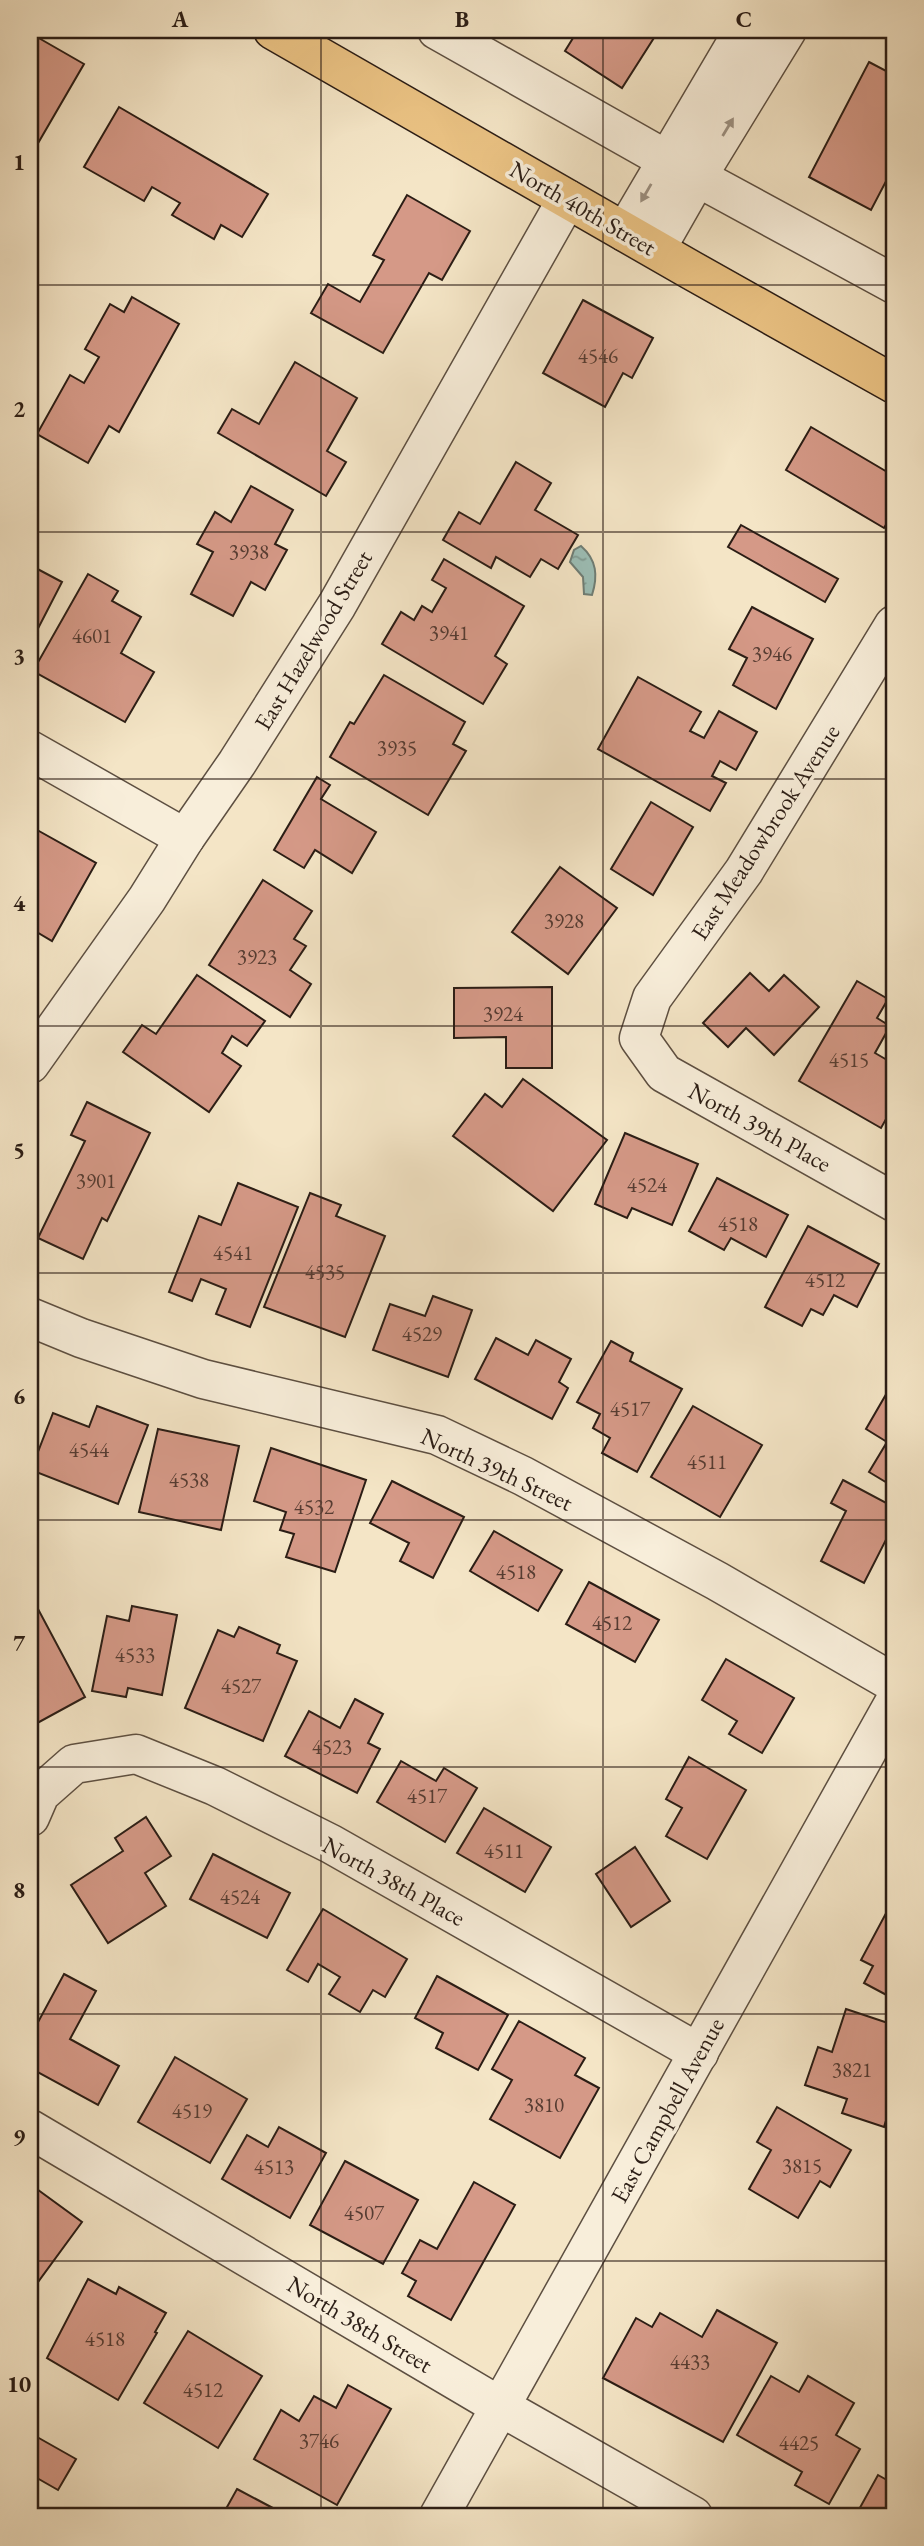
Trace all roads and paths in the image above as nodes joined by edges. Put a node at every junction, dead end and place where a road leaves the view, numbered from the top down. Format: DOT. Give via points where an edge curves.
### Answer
graph roads {
  1 [pos="437,30"];
  2 [pos="744,30"];
  3 [pos="787,30"];
  4 [pos="297,35"];
  5 [pos="681,168"];
  6 [pos="567,199"];
  7 [pos="640,240"];
  8 [pos="894,284"];
  9 [pos="894,384"];
  10 [pos="894,625"];
  11 [pos="30,750"];
  12 [pos="185,838"];
  13 [pos="639,1038"];
  14 [pos="30,1064"];
  15 [pos="894,1202"];
  16 [pos="30,1317"];
  17 [pos="894,1683"];
  18 [pos="894,1703"];
  19 [pos="30,1817"];
  20 [pos="699,2053"];
  21 [pos="30,2129"];
  22 [pos="501,2407"];
  23 [pos="439,2516"];
  24 [pos="693,2516"];
  1 -- 5 [label="street"];
  2 -- 5 [label="street"];
  5 -- 3 [label="street, one-way"];
  4 -- 6 [label="main road, North 40th Street"];
  5 -- 7 [label="street"];
  5 -- 8 [label="street"];
  6 -- 7 [label="main road, North 40th Street"];
  6 -- 12 [label="street, East Hazelwood Street" via="337,605"];
  7 -- 9 [label="main road, North 40th Street"];
  10 -- 13 [label="street, East Meadowbrook Avenue" via="744,871 652,998"];
  11 -- 12 [label="street"];
  12 -- 14 [label="street, East Hazelwood Street"];
  13 -- 15 [label="street, North 39th Place" via="664,1073"];
  16 -- 17 [label="street, North 39th Street" via="203,1379 437,1435 717,1581"];
  18 -- 20 [label="street, East Campbell Avenue"];
  19 -- 20 [label="street, North 38th Place" via="40,1794 75,1764 136,1755 215,1786 331,1844"];
  20 -- 22 [label="street, East Campbell Avenue"];
  21 -- 22 [label="street, North 38th Street"];
  22 -- 23 [label="street, East Campbell Avenue"];
  22 -- 24 [label="street, North 38th Street"];
}
